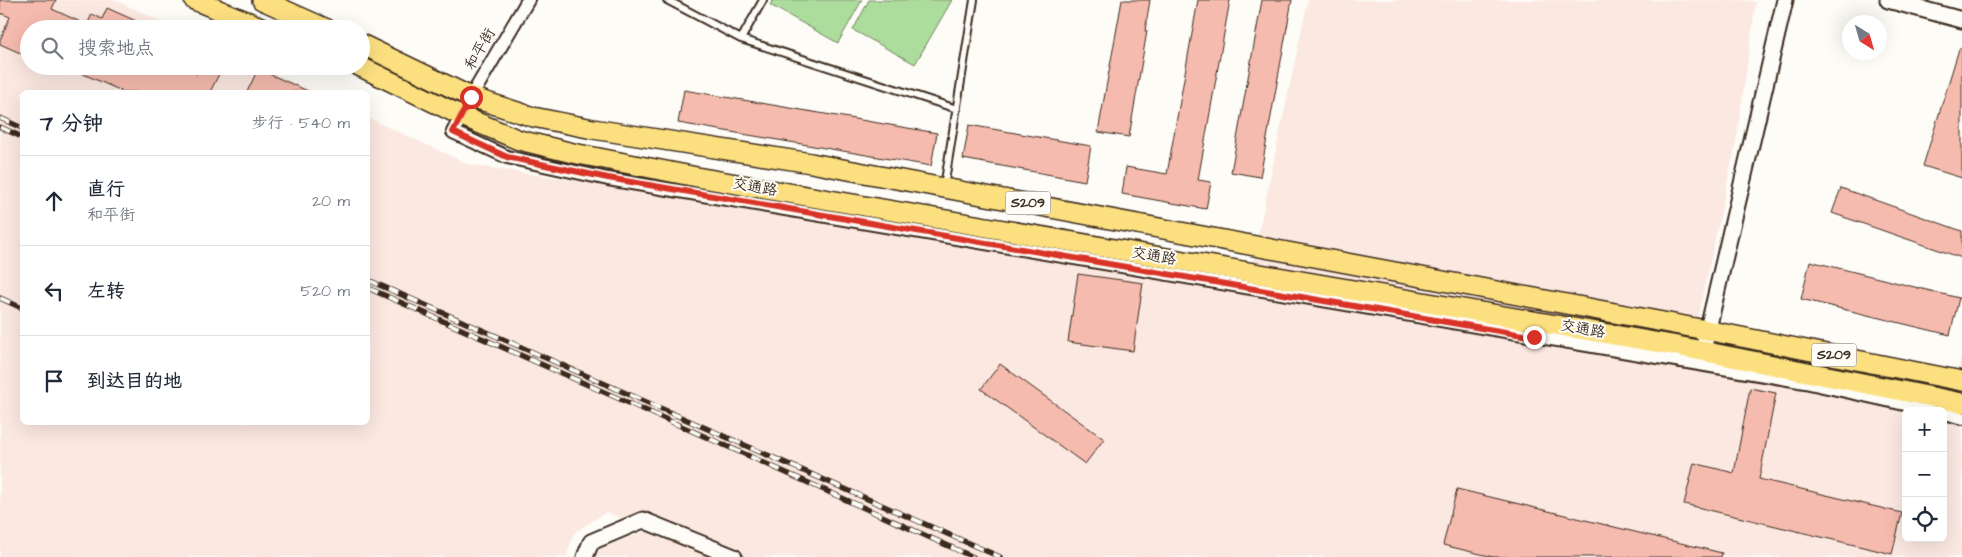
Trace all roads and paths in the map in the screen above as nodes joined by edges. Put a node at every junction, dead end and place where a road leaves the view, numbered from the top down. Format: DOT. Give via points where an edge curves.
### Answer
graph roads {
  1 [pos="194,0"];
  2 [pos="262,0"];
  3 [pos="528,0"];
  4 [pos="668,0"];
  5 [pos="763,0"];
  6 [pos="974,0"];
  7 [pos="1785,0"];
  8 [pos="1888,0"];
  9 [pos="244,20"];
  10 [pos="307,20"];
  11 [pos="1962,20"];
  12 [pos="741,40"];
  13 [pos="370,48"];
  14 [pos="370,72"];
  15 [pos="471,97"];
  16 [pos="957,109"];
  17 [pos="458,124"];
  18 [pos="944,188"];
  19 [pos="1706,330"];
  20 [pos="1703,350"];
  21 [pos="1962,381"];
  22 [pos="1962,403"];
  23 [pos="1918,407"];
  24 [pos="1947,413"];
  25 [pos="1962,418"];
  26 [pos="585,557"];
  27 [pos="734,557"];
  1 -- 9 [label="main road"];
  2 -- 10 [label="main road"];
  3 -- 15 [label="street, 和平街"];
  4 -- 12 [label="lane"];
  5 -- 12 [label="lane"];
  6 -- 16 [label="lane"];
  7 -- 19 [label="street"];
  8 -- 11 [label="street"];
  12 -- 16 [label="lane"];
  13 -- 15 [label="main road, 交通路 / S209"];
  14 -- 17 [label="main road, 交通路 / S209"];
  15 -- 17 [label="street, 和平街"];
  15 -- 18 [label="main road, 交通路 / S209" via="534,117 593,129 811,163"];
  16 -- 18 [label="lane"];
  17 -- 20 [label="main road, 交通路 / S209" via="572,153 702,178"];
  17 -- 23 [label="street" via="507,157 608,178 1805,382"];
  18 -- 19 [label="main road, 交通路 / S209"];
  19 -- 20 [label="street"];
  19 -- 21 [label="main road, 交通路 / S209"];
  20 -- 22 [label="main road, 交通路 / S209"];
  24 -- 25 [label="street"];
  26 -- 27 [label="street" via="591,542 643,520"];
}
